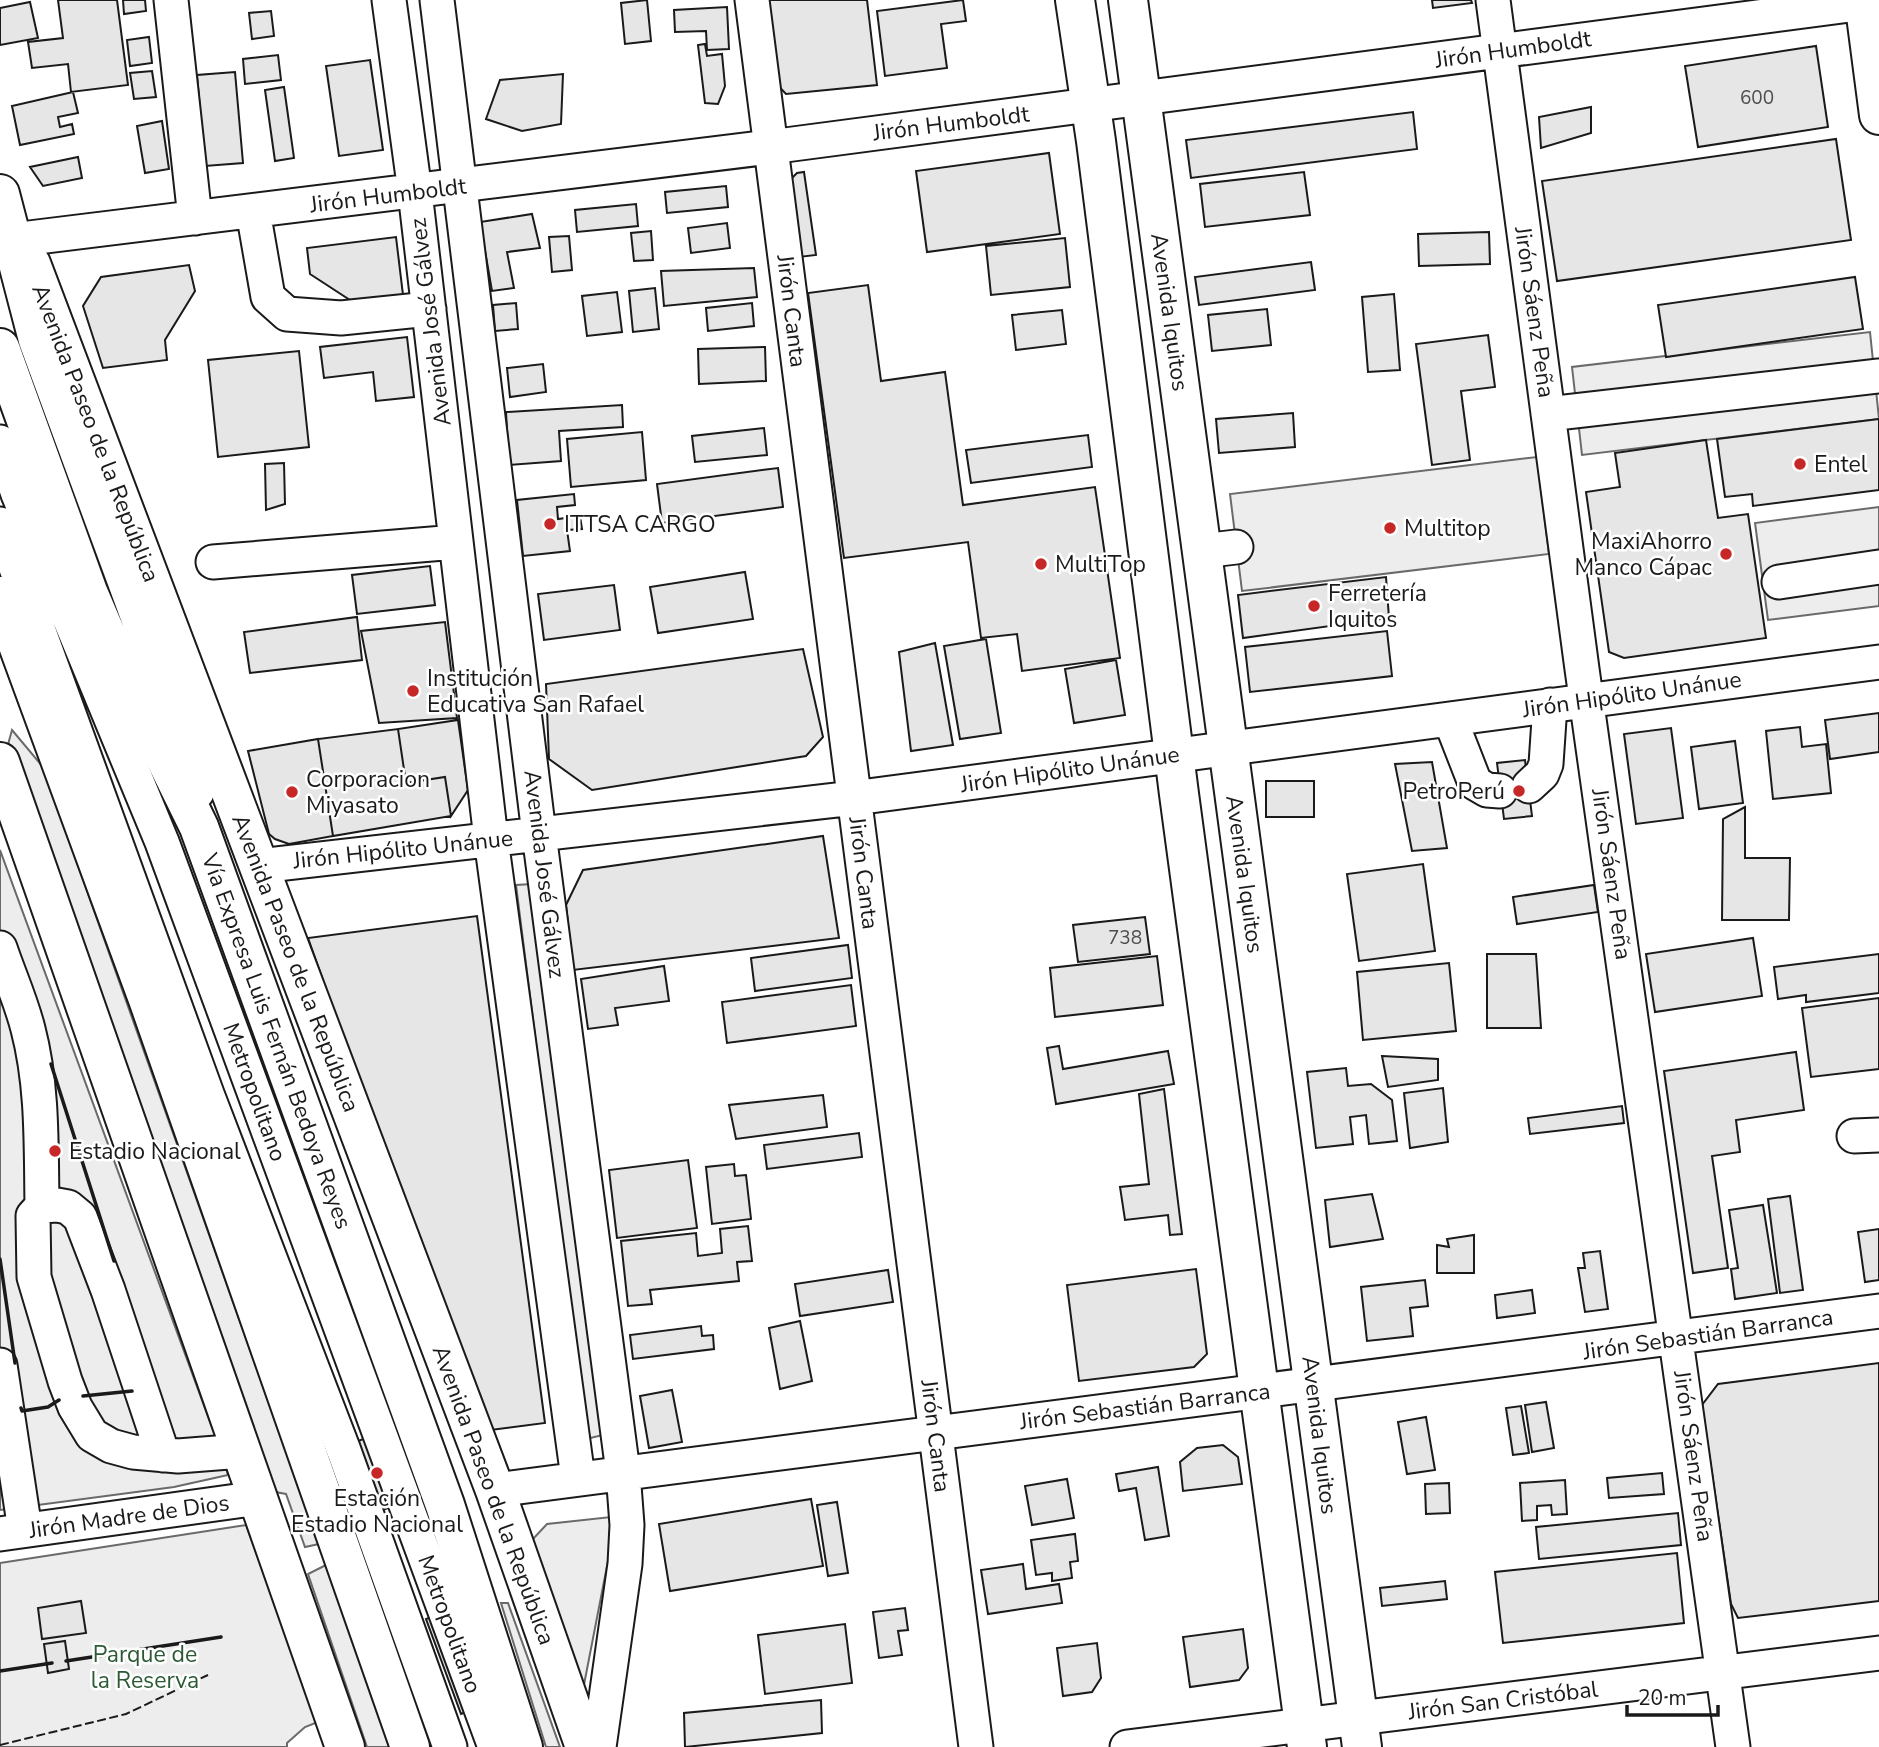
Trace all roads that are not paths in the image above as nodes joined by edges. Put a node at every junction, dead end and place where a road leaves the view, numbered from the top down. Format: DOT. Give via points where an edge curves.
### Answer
graph roads {
  1 [pos="171,0"];
  2 [pos="389,0"];
  3 [pos="437,0"];
  4 [pos="752,0"];
  5 [pos="1075,0"];
  6 [pos="1128,0"];
  7 [pos="1493,0"];
  8 [pos="1869,1"];
  9 [pos="1500,51"];
  10 [pos="1141,98"];
  11 [pos="1091,105"];
  12 [pos="1879,115"];
  13 [pos="771,147"];
  14 [pos="0,182"];
  15 [pos="459,186"];
  16 [pos="415,192"];
  17 [pos="0,194"];
  18 [pos="253,211"];
  19 [pos="195,218"];
  20 [pos="21,239"];
  21 [pos="429,309"];
  22 [pos="0,348"];
  23 [pos="1879,376"];
  24 [pos="1548,414"];
  25 [pos="0,442"];
  26 [pos="0,524"];
  27 [pos="456,542"];
  28 [pos="213,562"];
  29 [pos="1879,567"];
  30 [pos="1779,582"];
  31 [pos="0,596"];
  32 [pos="0,655"];
  33 [pos="1879,662"];
  34 [pos="37,695"];
  35 [pos="1587,700"];
  36 [pos="1550,705"];
  37 [pos="1450,719"];
  38 [pos="1228,748"];
  39 [pos="1175,755"];
  40 [pos="0,762"];
  41 [pos="855,798"];
  42 [pos="199,827"];
  43 [pos="539,834"];
  44 [pos="491,839"];
  45 [pos="259,866"];
  46 [pos="0,948"];
  47 [pos="42,1206"];
  48 [pos="1879,1311"];
  49 [pos="1677,1337"];
  50 [pos="0,1365"];
  51 [pos="1314,1384"];
  52 [pos="1261,1391"];
  53 [pos="936,1434"];
  54 [pos="242,1451"];
  55 [pos="163,1455"];
  56 [pos="623,1472"];
  57 [pos="578,1478"];
  58 [pos="495,1490"];
  59 [pos="258,1498"];
  60 [pos="12,1532"];
  61 [pos="1879,1653"];
  62 [pos="1723,1672"];
  63 [pos="1360,1733"];
  64 [pos="1306,1736"];
  65 [pos="345,1747"];
  66 [pos="410,1747"];
  67 [pos="450,1747"];
  68 [pos="495,1747"];
  69 [pos="523,1747"];
  70 [pos="585,1747"];
  71 [pos="599,1747"];
  72 [pos="976,1747"];
  73 [pos="1127,1747"];
  74 [pos="1733,1747"];
  1 -- 19 [label="street"];
  2 -- 16 [label="street, Avenida José Gálvez"];
  3 -- 15 [label="street, Avenida José Gálvez"];
  4 -- 13 [label="street, Jirón Canta"];
  5 -- 11 [label="main road"];
  6 -- 10 [label="main road, Avenida Iquitos"];
  7 -- 9 [label="street, Jirón Sáenz Peña"];
  8 -- 9 [label="street, Jirón Humboldt"];
  8 -- 12 [label="main road"];
  9 -- 10 [label="street, Jirón Humboldt"];
  9 -- 24 [label="street, Jirón Sáenz Peña"];
  10 -- 11 [label="street, Jirón Humboldt"];
  10 -- 38 [label="main road, Avenida Iquitos" via="1219,549"];
  11 -- 13 [label="street, Jirón Humboldt"];
  11 -- 39 [label="main road"];
  13 -- 15 [label="street, Jirón Humboldt"];
  13 -- 41 [label="street, Jirón Canta"];
  14 -- 20 [label="main road, Avenida Paseo de la República"];
  15 -- 16 [label="street, Jirón Humboldt"];
  15 -- 43 [label="street, Avenida José Gálvez"];
  16 -- 18 [label="street, Jirón Humboldt"];
  16 -- 21 [label="street, Avenida José Gálvez"];
  17 -- 42 [label="main road" via="38,340 191,755"];
  18 -- 19 [label="street, Jirón Humboldt"];
  18 -- 21 [label="street" via="268,297 287,314 341,318"];
  19 -- 20 [label="street, Jirón Humboldt"];
  20 -- 45 [label="main road, Avenida Paseo de la República"];
  21 -- 27 [label="street, Avenida José Gálvez"];
  22 -- 42 [label="main road, Vía Expresa Luis Fernán Bedoya Reyes" via="88,592"];
  23 -- 24 [label="street"];
  24 -- 35 [label="street, Jirón Sáenz Peña" via="1552,508"];
  25 -- 68 [label="street, Metropolitano" via="162,842"];
  26 -- 67 [label="street, Metropolitano"];
  27 -- 28 [label="street"];
  27 -- 44 [label="street, Avenida José Gálvez"];
  29 -- 30 [label="street"];
  31 -- 34 [label="main road"];
  32 -- 34 [label="main road"];
  33 -- 35 [label="street, Jirón Hipólito Unánue"];
  34 -- 66 [label="main road"];
  35 -- 36 [label="street, Jirón Hipólito Unánue"];
  35 -- 49 [label="street, Jirón Sáenz Peña"];
  36 -- 37 [label="street, Jirón Hipólito Unánue"];
  36 -- 37 [label="street" via="1542,774 1515,789 1487,790 1475,783"];
  37 -- 38 [label="street, Jirón Hipólito Unánue"];
  38 -- 39 [label="street, Jirón Hipólito Unánue"];
  38 -- 51 [label="main road, Avenida Iquitos"];
  39 -- 41 [label="street, Jirón Hipólito Unánue"];
  39 -- 52 [label="main road"];
  40 -- 54 [label="main road"];
  41 -- 43 [label="street, Jirón Hipólito Unánue"];
  41 -- 53 [label="street, Jirón Canta"];
  42 -- 69 [label="main road, Vía Expresa Luis Fernán Bedoya Reyes" via="432,1469"];
  43 -- 44 [label="street, Jirón Hipólito Unánue"];
  43 -- 56 [label="street, Avenida José Gálvez"];
  44 -- 45 [label="street, Jirón Hipólito Unánue"];
  44 -- 57 [label="street, Avenida José Gálvez"];
  45 -- 58 [label="main road, Avenida Paseo de la República"];
  46 -- 47 [label="street" via="28,1029 36,1072"];
  47 -- 55 [label="street" via="68,1207 80,1217"];
  47 -- 55 [label="street" via="33,1216 34,1277 75,1407 92,1435 111,1446"];
  48 -- 49 [label="street, Jirón Sebastián Barranca"];
  49 -- 51 [label="street, Jirón Sebastián Barranca"];
  49 -- 62 [label="street, Jirón Sáenz Peña"];
  50 -- 60 [label="street"];
  51 -- 52 [label="street, Jirón Sebastián Barranca"];
  51 -- 63 [label="main road, Avenida Iquitos"];
  52 -- 53 [label="street, Jirón Sebastián Barranca"];
  52 -- 64 [label="main road"];
  53 -- 56 [label="street, Jirón Sebastián Barranca"];
  53 -- 72 [label="street, Jirón Canta"];
  54 -- 55 [label="street"];
  54 -- 59 [label="main road"];
  56 -- 57 [label="street, Jirón Sebastián Barranca"];
  56 -- 71 [label="street, Avenida José Gálvez" via="625,1564"];
  57 -- 58 [label="street, Jirón Sebastián Barranca"];
  58 -- 70 [label="main road, Avenida Paseo de la República"];
  59 -- 60 [label="street, Jirón Madre de Dios"];
  59 -- 65 [label="main road"];
  61 -- 62 [label="street, Jirón San Cristóbal"];
  62 -- 63 [label="street, Jirón San Cristóbal"];
  62 -- 74 [label="street, Jirón Sáenz Peña"];
  63 -- 64 [label="street, Jirón San Cristóbal"];
  64 -- 73 [label="street, Jirón San Cristóbal"];
}
